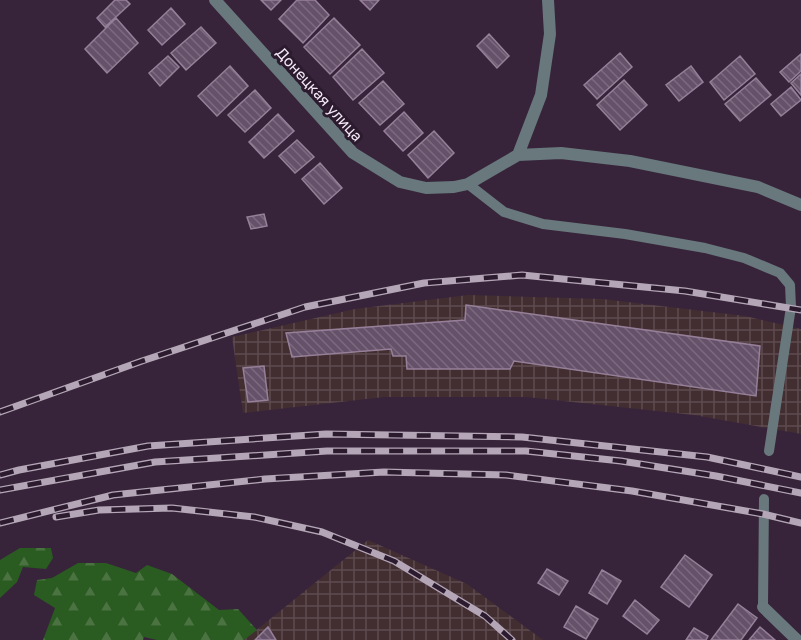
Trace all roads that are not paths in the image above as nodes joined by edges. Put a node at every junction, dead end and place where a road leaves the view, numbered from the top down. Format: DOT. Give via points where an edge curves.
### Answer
graph roads {
  1 [pos="215,0"];
  2 [pos="548,0"];
  3 [pos="518,155"];
  4 [pos="468,184"];
  5 [pos="801,205"];
  6 [pos="769,451"];
  7 [pos="765,499"];
  8 [pos="763,608"];
  9 [pos="796,640"];
  1 -- 4 [label="street, Донецкая улица" via="353,153 400,182 426,188"];
  2 -- 3 [label="street" via="550,34 541,95"];
  3 -- 4 [label="street, Донецкая улица"];
  3 -- 5 [label="street" via="561,153 630,161 758,187"];
  4 -- 6 [label="lane" via="504,212 543,224 705,248 780,273 790,285 790,307"];
  7 -- 8 [label="lane"];
  8 -- 9 [label="street"];
}
